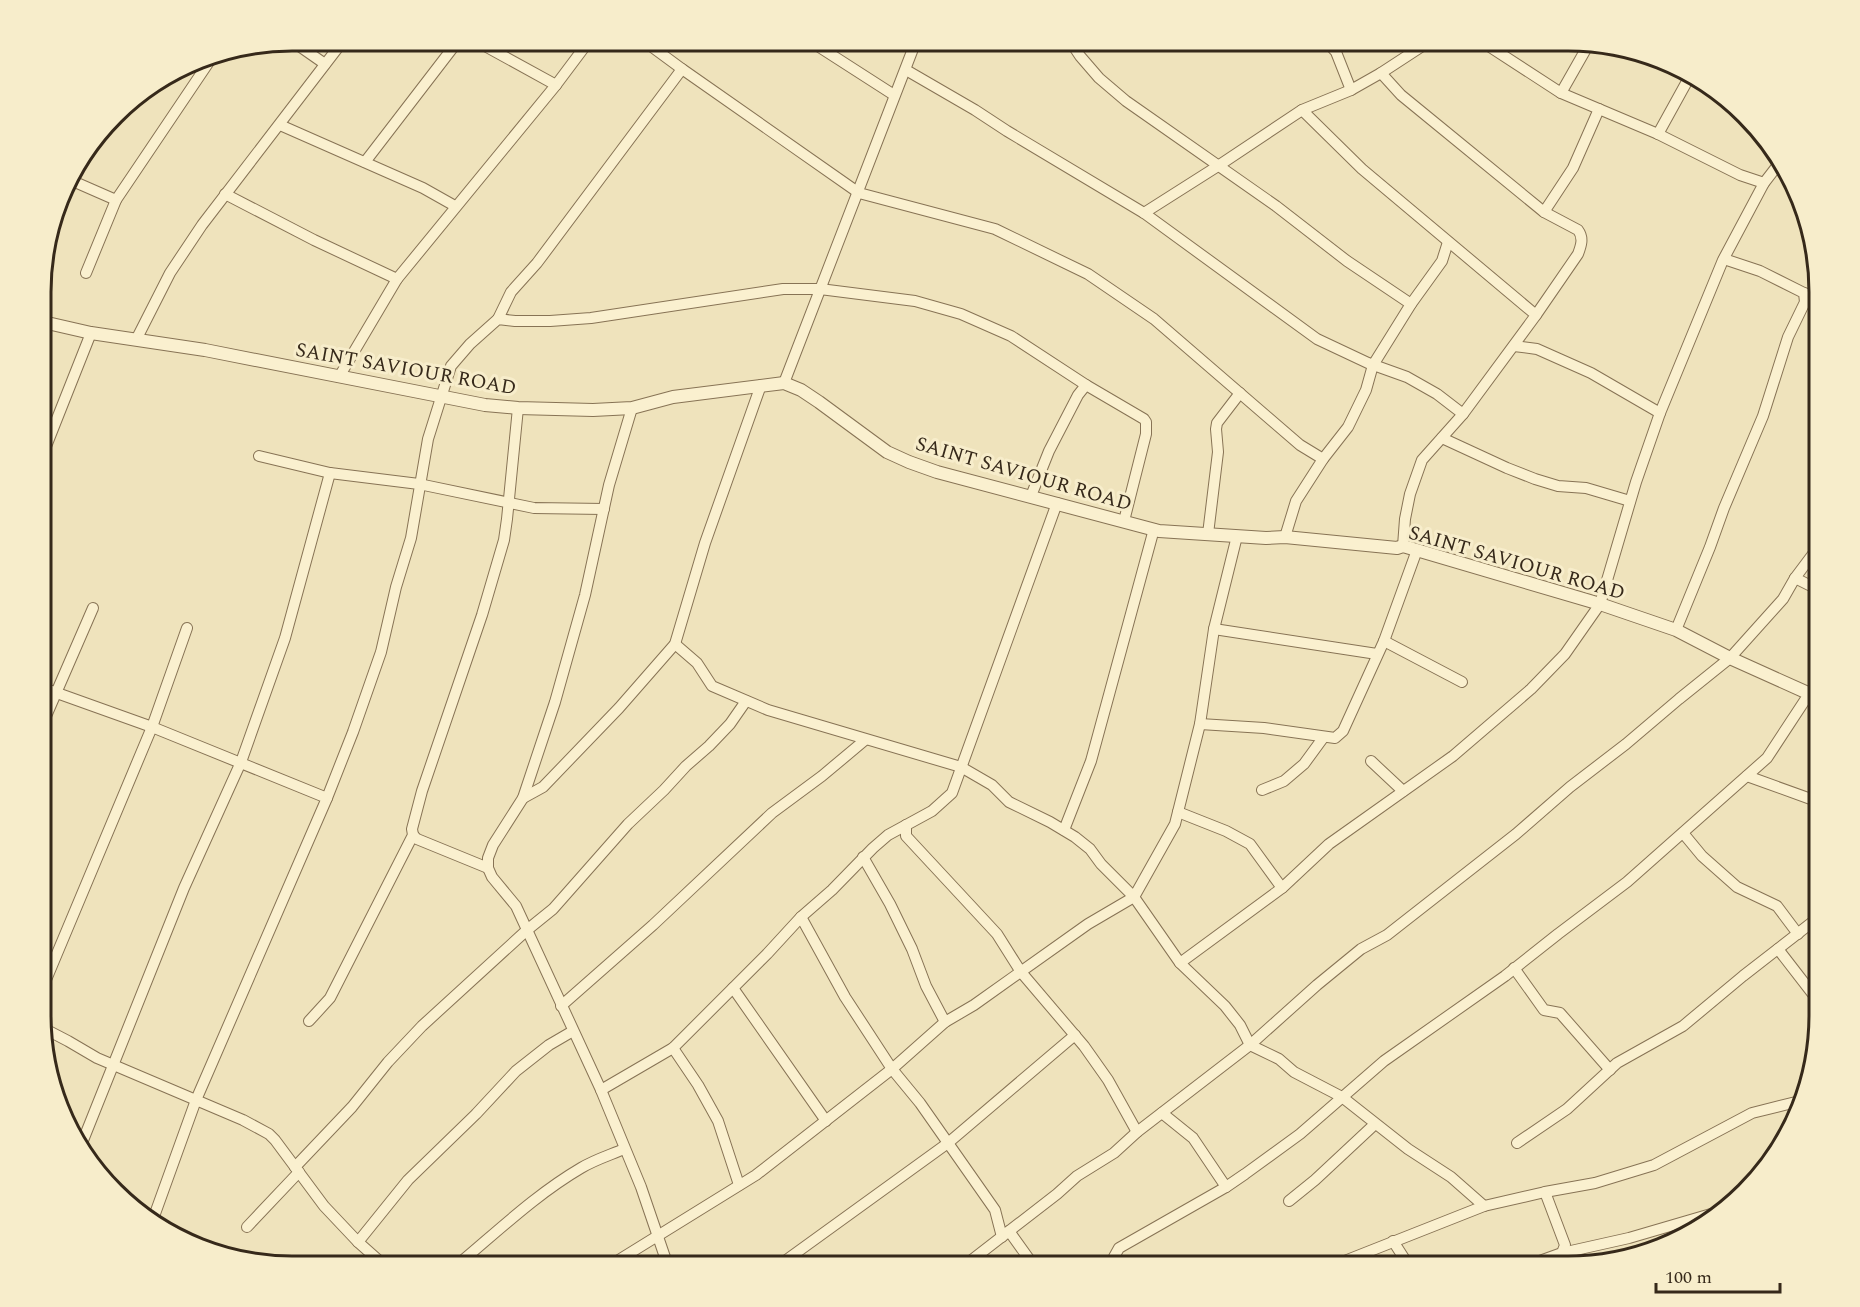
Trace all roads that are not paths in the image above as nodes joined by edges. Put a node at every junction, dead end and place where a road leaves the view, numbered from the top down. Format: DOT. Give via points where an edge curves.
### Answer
graph roads {
  1 [pos="308,51"];
  2 [pos="335,51"];
  3 [pos="450,51"];
  4 [pos="496,51"];
  5 [pos="582,51"];
  6 [pos="658,51"];
  7 [pos="826,51"];
  8 [pos="913,51"];
  9 [pos="1077,51"];
  10 [pos="1335,51"];
  11 [pos="1415,51"];
  12 [pos="1499,51"];
  13 [pos="1584,52"];
  14 [pos="326,64"];
  15 [pos="205,67"];
  16 [pos="682,69"];
  17 [pos="906,70"];
  18 [pos="1381,73"];
  19 [pos="1687,82"];
  20 [pos="556,85"];
  21 [pos="1351,90"];
  22 [pos="1561,93"];
  23 [pos="894,95"];
  24 [pos="1599,109"];
  25 [pos="1302,110"];
  26 [pos="280,125"];
  27 [pos="1658,134"];
  28 [pos="365,162"];
  29 [pos="1218,166"];
  30 [pos="1775,169"];
  31 [pos="77,182"];
  32 [pos="1764,183"];
  33 [pos="859,193"];
  34 [pos="225,194"];
  35 [pos="116,200"];
  36 [pos="455,207"];
  37 [pos="1544,212"];
  38 [pos="1144,213"];
  39 [pos="1448,242"];
  40 [pos="1724,259"];
  41 [pos="86,273"];
  42 [pos="397,279"];
  43 [pos="820,290"];
  44 [pos="1804,293"];
  45 [pos="1809,294"];
  46 [pos="1412,304"];
  47 [pos="1536,315"];
  48 [pos="498,319"];
  49 [pos="51,324"];
  50 [pos="91,333"];
  51 [pos="136,340"];
  52 [pos="1514,346"];
  53 [pos="1373,365"];
  54 [pos="339,377"];
  55 [pos="784,383"];
  56 [pos="761,385"];
  57 [pos="1086,385"];
  58 [pos="1240,393"];
  59 [pos="441,396"];
  60 [pos="518,408"];
  61 [pos="632,408"];
  62 [pos="1660,413"];
  63 [pos="1463,414"];
  64 [pos="51,434"];
  65 [pos="1442,438"];
  66 [pos="259,456"];
  67 [pos="1323,459"];
  68 [pos="330,473"];
  69 [pos="419,484"];
  70 [pos="1031,496"];
  71 [pos="1630,501"];
  72 [pos="1057,502"];
  73 [pos="508,503"];
  74 [pos="604,509"];
  75 [pos="1124,521"];
  76 [pos="1154,530"];
  77 [pos="1208,534"];
  78 [pos="1237,536"];
  79 [pos="1285,537"];
  80 [pos="1403,546"];
  81 [pos="1417,550"];
  82 [pos="1809,559"];
  83 [pos="1795,578"];
  84 [pos="1809,585"];
  85 [pos="1600,604"];
  86 [pos="93,608"];
  87 [pos="187,628"];
  88 [pos="1214,629"];
  89 [pos="1677,630"];
  90 [pos="1384,640"];
  91 [pos="675,644"];
  92 [pos="1377,654"];
  93 [pos="1730,658"];
  94 [pos="1462,682"];
  95 [pos="51,691"];
  96 [pos="55,693"];
  97 [pos="1809,694"];
  98 [pos="746,701"];
  99 [pos="51,703"];
  100 [pos="1809,703"];
  101 [pos="1200,724"];
  102 [pos="152,727"];
  103 [pos="1323,738"];
  104 [pos="865,740"];
  105 [pos="1371,761"];
  106 [pos="241,762"];
  107 [pos="961,767"];
  108 [pos="1747,776"];
  109 [pos="1262,790"];
  110 [pos="1403,791"];
  111 [pos="327,798"];
  112 [pos="523,798"];
  113 [pos="1809,798"];
  114 [pos="1178,812"];
  115 [pos="906,825"];
  116 [pos="1064,830"];
  117 [pos="1683,833"];
  118 [pos="413,835"];
  119 [pos="863,857"];
  120 [pos="488,868"];
  121 [pos="1282,888"];
  122 [pos="1134,897"];
  123 [pos="801,917"];
  124 [pos="1809,925"];
  125 [pos="528,930"];
  126 [pos="1798,934"];
  127 [pos="1778,949"];
  128 [pos="1180,963"];
  129 [pos="51,968"];
  130 [pos="1514,968"];
  131 [pos="1021,972"];
  132 [pos="733,988"];
  133 [pos="1809,989"];
  134 [pos="561,1006"];
  135 [pos="309,1021"];
  136 [pos="945,1022"];
  137 [pos="573,1031"];
  138 [pos="52,1033"];
  139 [pos="1075,1035"];
  140 [pos="1250,1045"];
  141 [pos="673,1048"];
  142 [pos="112,1065"];
  143 [pos="892,1069"];
  144 [pos="1610,1070"];
  145 [pos="600,1090"];
  146 [pos="1342,1097"];
  147 [pos="196,1100"];
  148 [pos="1792,1103"];
  149 [pos="1162,1113"];
  150 [pos="826,1120"];
  151 [pos="1375,1124"];
  152 [pos="1137,1132"];
  153 [pos="84,1138"];
  154 [pos="948,1143"];
  155 [pos="1517,1143"];
  156 [pos="624,1149"];
  157 [pos="297,1169"];
  158 [pos="739,1185"];
  159 [pos="1226,1187"];
  160 [pos="1545,1192"];
  161 [pos="1289,1201"];
  162 [pos="1484,1206"];
  163 [pos="155,1213"];
  164 [pos="1697,1218"];
  165 [pos="247,1227"];
  166 [pos="1005,1234"];
  167 [pos="657,1237"];
  168 [pos="1393,1241"];
  169 [pos="358,1242"];
  170 [pos="1562,1253"];
  171 [pos="374,1256"];
  172 [pos="467,1256"];
  173 [pos="626,1256"];
  174 [pos="664,1256"];
  175 [pos="792,1256"];
  176 [pos="977,1256"];
  177 [pos="1026,1256"];
  178 [pos="1115,1256"];
  179 [pos="1356,1256"];
  180 [pos="1403,1256"];
  181 [pos="1554,1256"];
  182 [pos="1562,1256"];
  1 -- 14 [label="street"];
  2 -- 14 [label="street"];
  3 -- 28 [label="street"];
  4 -- 20 [label="street"];
  5 -- 20 [label="street"];
  6 -- 16 [label="street"];
  7 -- 23 [label="street"];
  8 -- 17 [label="street"];
  9 -- 29 [label="street" via="1099,78 1126,101"];
  10 -- 21 [label="street"];
  11 -- 18 [label="street"];
  12 -- 22 [label="street"];
  13 -- 22 [label="street"];
  14 -- 26 [label="street"];
  15 -- 35 [label="street"];
  16 -- 33 [label="street"];
  16 -- 48 [label="street" via="511,292"];
  17 -- 23 [label="street"];
  17 -- 38 [label="street"];
  18 -- 21 [label="street"];
  18 -- 37 [label="street" via="1401,95"];
  19 -- 27 [label="street"];
  20 -- 36 [label="street"];
  21 -- 25 [label="street"];
  22 -- 24 [label="street"];
  23 -- 33 [label="street"];
  24 -- 27 [label="street"];
  24 -- 37 [label="street" via="1573,168"];
  25 -- 29 [label="street"];
  25 -- 39 [label="street" via="1362,169"];
  26 -- 28 [label="street"];
  26 -- 34 [label="street"];
  27 -- 32 [label="street"];
  28 -- 36 [label="street"];
  29 -- 38 [label="street"];
  29 -- 46 [label="street"];
  30 -- 32 [label="street"];
  31 -- 35 [label="street"];
  32 -- 40 [label="street"];
  33 -- 43 [label="street"];
  33 -- 58 [label="street" via="995,229 1088,274 1154,319"];
  34 -- 42 [label="street"];
  34 -- 51 [label="street" via="170,273"];
  35 -- 41 [label="street"];
  36 -- 42 [label="street"];
  37 -- 47 [label="street" via="1578,230 1582,238 1578,254"];
  38 -- 53 [label="street" via="1317,339"];
  39 -- 46 [label="street" via="1442,261"];
  39 -- 47 [label="street"];
  40 -- 44 [label="street" via="1760,271"];
  40 -- 62 [label="street"];
  42 -- 54 [label="street"];
  43 -- 48 [label="street" via="783,289 591,318"];
  43 -- 55 [label="street"];
  43 -- 57 [label="street" via="915,302 961,314 1011,336"];
  44 -- 45 [label="street"];
  44 -- 89 [label="street" via="1805,302 1788,337 1763,416"];
  46 -- 53 [label="street"];
  47 -- 52 [label="street"];
  48 -- 59 [label="street" via="451,366"];
  49 -- 50 [label="street, SAINT SAVIOUR ROAD"];
  50 -- 51 [label="street, SAINT SAVIOUR ROAD"];
  50 -- 64 [label="street"];
  51 -- 54 [label="street, SAINT SAVIOUR ROAD"];
  52 -- 62 [label="street" via="1537,349 1591,373"];
  52 -- 63 [label="street"];
  53 -- 63 [label="street" via="1407,377"];
  53 -- 67 [label="street" via="1348,427"];
  54 -- 59 [label="street, SAINT SAVIOUR ROAD"];
  55 -- 56 [label="street, SAINT SAVIOUR ROAD"];
  55 -- 70 [label="street, SAINT SAVIOUR ROAD" via="819,402 887,452 937,472"];
  56 -- 61 [label="street, SAINT SAVIOUR ROAD" via="673,397"];
  56 -- 91 [label="street" via="708,532"];
  57 -- 70 [label="street"];
  57 -- 75 [label="street" via="1146,422"];
  58 -- 67 [label="street" via="1300,445"];
  58 -- 77 [label="street" via="1217,423 1218,452"];
  59 -- 60 [label="street, SAINT SAVIOUR ROAD"];
  59 -- 69 [label="street"];
  60 -- 61 [label="street, SAINT SAVIOUR ROAD"];
  60 -- 73 [label="street"];
  61 -- 74 [label="street"];
  62 -- 71 [label="street"];
  63 -- 65 [label="street"];
  65 -- 71 [label="street" via="1558,486 1586,488"];
  65 -- 80 [label="street" via="1422,460 1405,519"];
  66 -- 68 [label="street"];
  67 -- 79 [label="street" via="1296,501"];
  68 -- 69 [label="street"];
  68 -- 106 [label="street" via="285,638"];
  69 -- 73 [label="street"];
  69 -- 111 [label="street" via="411,538 381,652"];
  70 -- 72 [label="street, SAINT SAVIOUR ROAD"];
  71 -- 85 [label="street"];
  72 -- 75 [label="street, SAINT SAVIOUR ROAD"];
  72 -- 107 [label="street"];
  73 -- 74 [label="street" via="534,508"];
  73 -- 118 [label="street" via="495,574 422,791"];
  74 -- 112 [label="street" via="564,670"];
  75 -- 76 [label="street, SAINT SAVIOUR ROAD"];
  76 -- 77 [label="street, SAINT SAVIOUR ROAD"];
  76 -- 116 [label="street" via="1091,761"];
  77 -- 78 [label="street, SAINT SAVIOUR ROAD"];
  78 -- 79 [label="street, SAINT SAVIOUR ROAD"];
  78 -- 88 [label="street"];
  79 -- 80 [label="street, SAINT SAVIOUR ROAD"];
  80 -- 81 [label="street, SAINT SAVIOUR ROAD"];
  81 -- 85 [label="street, SAINT SAVIOUR ROAD"];
  81 -- 90 [label="street"];
  82 -- 83 [label="street"];
  83 -- 84 [label="street"];
  83 -- 93 [label="street" via="1783,598"];
  85 -- 89 [label="street, SAINT SAVIOUR ROAD"];
  85 -- 110 [label="street" via="1565,654 1531,689 1453,756"];
  86 -- 96 [label="street"];
  87 -- 102 [label="street"];
  88 -- 92 [label="street"];
  88 -- 101 [label="street"];
  89 -- 93 [label="street, SAINT SAVIOUR ROAD"];
  90 -- 92 [label="street"];
  90 -- 94 [label="street"];
  91 -- 98 [label="street" via="697,663 712,686"];
  91 -- 112 [label="street" via="543,787"];
  92 -- 103 [label="street" via="1343,731 1335,738"];
  93 -- 97 [label="street, SAINT SAVIOUR ROAD"];
  93 -- 140 [label="street" via="1516,834 1387,935 1361,949"];
  95 -- 96 [label="street"];
  96 -- 99 [label="street"];
  96 -- 102 [label="street"];
  98 -- 104 [label="street"];
  98 -- 125 [label="street" via="710,746 628,824 553,909"];
  100 -- 108 [label="street" via="1767,758"];
  101 -- 103 [label="street" via="1264,728"];
  101 -- 114 [label="street"];
  102 -- 106 [label="street"];
  102 -- 129 [label="street"];
  103 -- 109 [label="street" via="1298,770"];
  104 -- 107 [label="street"];
  104 -- 134 [label="street" via="772,813"];
  105 -- 110 [label="street"];
  106 -- 111 [label="street"];
  106 -- 142 [label="street" via="184,888"];
  107 -- 115 [label="street" via="952,793 932,811"];
  107 -- 116 [label="street" via="992,785 1009,802"];
  108 -- 113 [label="street"];
  108 -- 117 [label="street"];
  110 -- 121 [label="street" via="1329,844"];
  111 -- 147 [label="street"];
  112 -- 120 [label="street" via="493,845"];
  114 -- 121 [label="street" via="1250,844"];
  114 -- 122 [label="street"];
  115 -- 119 [label="street"];
  115 -- 131 [label="street" via="906,836 998,934"];
  116 -- 122 [label="street" via="1090,849"];
  117 -- 126 [label="street" via="1737,887 1777,906"];
  117 -- 130 [label="street" via="1628,882"];
  118 -- 120 [label="street"];
  118 -- 135 [label="street" via="330,998"];
  119 -- 123 [label="street"];
  119 -- 136 [label="street"];
  120 -- 125 [label="street"];
  121 -- 128 [label="street"];
  122 -- 128 [label="street"];
  122 -- 131 [label="street"];
  123 -- 132 [label="street"];
  123 -- 143 [label="street" via="845,997"];
  124 -- 126 [label="street"];
  125 -- 134 [label="street"];
  125 -- 157 [label="street" via="388,1062"];
  126 -- 127 [label="street"];
  127 -- 133 [label="street"];
  127 -- 144 [label="street" via="1683,1026"];
  128 -- 140 [label="street" via="1225,1006"];
  130 -- 144 [label="street" via="1544,1010 1560,1013"];
  130 -- 146 [label="street" via="1384,1061"];
  131 -- 136 [label="street"];
  131 -- 139 [label="street"];
  132 -- 141 [label="street"];
  132 -- 150 [label="street"];
  134 -- 137 [label="street"];
  136 -- 143 [label="street"];
  137 -- 145 [label="street"];
  137 -- 169 [label="street" via="516,1071 408,1180"];
  138 -- 142 [label="street"];
  139 -- 152 [label="street" via="1108,1080"];
  139 -- 154 [label="street"];
  140 -- 146 [label="street"];
  140 -- 149 [label="street"];
  141 -- 145 [label="street"];
  141 -- 158 [label="street" via="718,1120"];
  142 -- 147 [label="street"];
  142 -- 153 [label="street"];
  143 -- 150 [label="street"];
  143 -- 154 [label="street"];
  144 -- 155 [label="street" via="1567,1109"];
  145 -- 156 [label="street"];
  146 -- 151 [label="street"];
  146 -- 159 [label="street" via="1300,1134"];
  147 -- 157 [label="street" via="269,1134"];
  147 -- 163 [label="street"];
  148 -- 160 [label="street" via="1752,1113 1654,1165 1595,1183"];
  149 -- 152 [label="street"];
  149 -- 159 [label="street" via="1192,1138"];
  150 -- 158 [label="street"];
  151 -- 161 [label="street"];
  151 -- 162 [label="street"];
  152 -- 166 [label="street"];
  154 -- 166 [label="street" via="995,1210"];
  154 -- 175 [label="street"];
  156 -- 167 [label="street"];
  156 -- 172 [label="street" via="582,1167 544,1192"];
  157 -- 165 [label="street"];
  157 -- 169 [label="street" via="324,1206"];
  158 -- 167 [label="street"];
  159 -- 178 [label="street" via="1119,1248"];
  160 -- 162 [label="street"];
  160 -- 170 [label="street" via="1565,1245"];
  162 -- 168 [label="street"];
  164 -- 170 [label="street"];
  166 -- 176 [label="street"];
  166 -- 177 [label="street"];
  167 -- 173 [label="street"];
  167 -- 174 [label="street"];
  168 -- 179 [label="street"];
  168 -- 180 [label="street"];
  169 -- 171 [label="street"];
  170 -- 181 [label="street"];
  170 -- 182 [label="street"];
}
